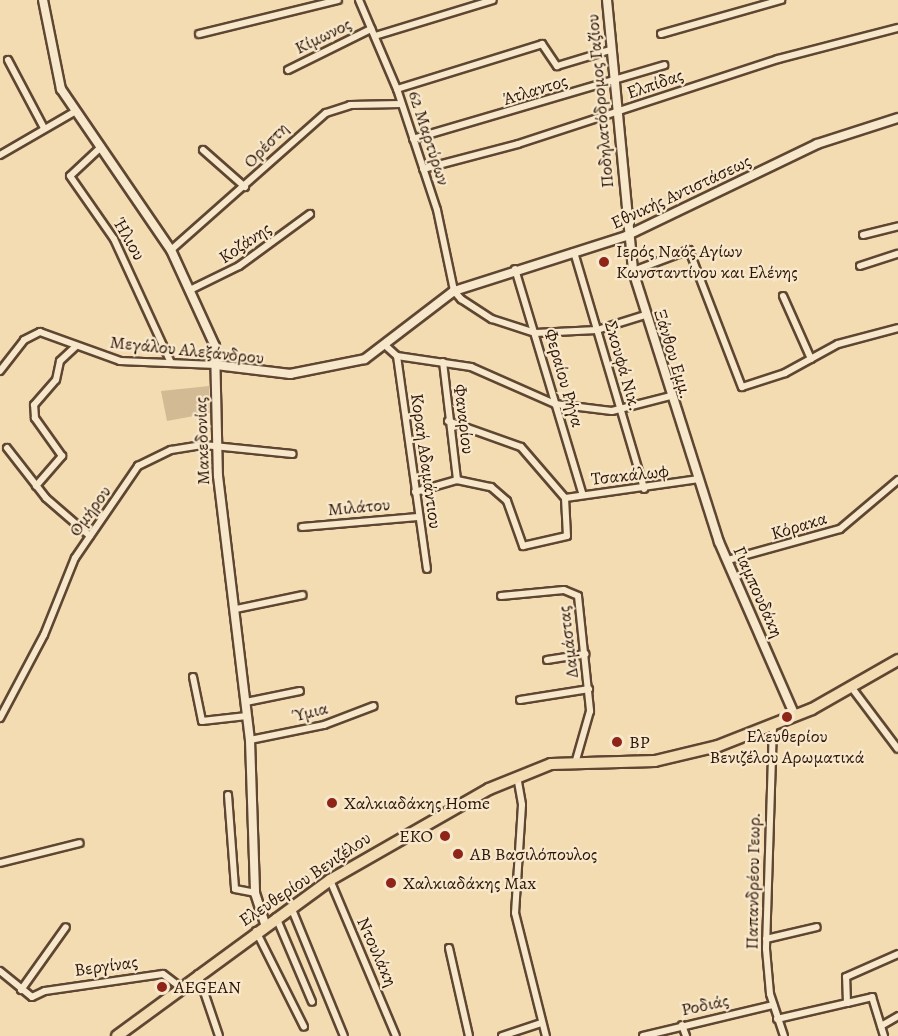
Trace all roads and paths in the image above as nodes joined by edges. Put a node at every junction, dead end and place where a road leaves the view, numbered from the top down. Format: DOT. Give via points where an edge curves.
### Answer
graph roads {
  1 [pos="43,0"];
  2 [pos="338,0"];
  3 [pos="359,0"];
  4 [pos="493,0"];
  5 [pos="607,0"];
  6 [pos="781,0"];
  7 [pos="898,28"];
  8 [pos="371,29"];
  9 [pos="199,34"];
  10 [pos="661,34"];
  11 [pos="375,36"];
  12 [pos="610,50"];
  13 [pos="8,60"];
  14 [pos="664,65"];
  15 [pos="288,70"];
  16 [pos="612,83"];
  17 [pos="397,89"];
  18 [pos="401,104"];
  19 [pos="76,111"];
  20 [pos="615,113"];
  21 [pos="898,118"];
  22 [pos="44,129"];
  23 [pos="412,139"];
  24 [pos="101,147"];
  25 [pos="202,150"];
  26 [pos="0,155"];
  27 [pos="423,169"];
  28 [pos="246,187"];
  29 [pos="310,214"];
  30 [pos="898,225"];
  31 [pos="863,235"];
  32 [pos="626,236"];
  33 [pos="171,250"];
  34 [pos="574,252"];
  35 [pos="898,254"];
  36 [pos="860,266"];
  37 [pos="516,269"];
  38 [pos="633,271"];
  39 [pos="192,289"];
  40 [pos="453,291"];
  41 [pos="783,296"];
  42 [pos="645,315"];
  43 [pos="898,328"];
  44 [pos="597,330"];
  45 [pos="535,333"];
  46 [pos="76,346"];
  47 [pos="387,347"];
  48 [pos="397,356"];
  49 [pos="811,359"];
  50 [pos="443,362"];
  51 [pos="171,363"];
  52 [pos="216,365"];
  53 [pos="0,371"];
  54 [pos="671,396"];
  55 [pos="555,404"];
  56 [pos="621,410"];
  57 [pos="448,421"];
  58 [pos="216,444"];
  59 [pos="8,448"];
  60 [pos="293,454"];
  61 [pos="698,479"];
  62 [pos="457,480"];
  63 [pos="898,480"];
  64 [pos="36,486"];
  65 [pos="644,489"];
  66 [pos="415,492"];
  67 [pos="583,495"];
  68 [pos="565,498"];
  69 [pos="418,517"];
  70 [pos="302,527"];
  71 [pos="90,536"];
  72 [pos="728,560"];
  73 [pos="427,569"];
  74 [pos="303,595"];
  75 [pos="501,596"];
  76 [pos="236,609"];
  77 [pos="586,654"];
  78 [pos="547,660"];
  79 [pos="898,660"];
  80 [pos="193,677"];
  81 [pos="852,688"];
  82 [pos="589,689"];
  83 [pos="300,691"];
  84 [pos="520,700"];
  85 [pos="246,702"];
  86 [pos="374,706"];
  87 [pos="247,716"];
  88 [pos="795,716"];
  89 [pos="0,718"];
  90 [pos="773,725"];
  91 [pos="250,740"];
  92 [pos="898,749"];
  93 [pos="576,760"];
  94 [pos="517,776"];
  95 [pos="228,795"];
  96 [pos="80,843"];
  97 [pos="0,862"];
  98 [pos="330,880"];
  99 [pos="255,893"];
  100 [pos="291,906"];
  101 [pos="276,917"];
  102 [pos="66,927"];
  103 [pos="261,927"];
  104 [pos="817,927"];
  105 [pos="766,939"];
  106 [pos="449,948"];
  107 [pos="898,954"];
  108 [pos="0,971"];
  109 [pos="197,974"];
  110 [pos="180,987"];
  111 [pos="21,990"];
  112 [pos="312,1002"];
  113 [pos="847,1003"];
  114 [pos="773,1005"];
  115 [pos="898,1016"];
  116 [pos="777,1019"];
  117 [pos="541,1023"];
  118 [pos="682,1025"];
  119 [pos="880,1026"];
  120 [pos="304,1027"];
  121 [pos="655,1034"];
  122 [pos="117,1036"];
  123 [pos="219,1036"];
  124 [pos="344,1036"];
  125 [pos="396,1036"];
  126 [pos="470,1036"];
  127 [pos="502,1036"];
  128 [pos="546,1036"];
  129 [pos="643,1036"];
  130 [pos="686,1036"];
  131 [pos="784,1036"];
  132 [pos="884,1036"];
  1 -- 19 [label="street, Μακεδονίας" via="56,78"];
  2 -- 9 [label="street"];
  3 -- 8 [label="street, 62 Μαρτύρων"];
  4 -- 11 [label="street"];
  5 -- 12 [label="street, Ποδηλατόδρομος Γαζίου"];
  6 -- 10 [label="street"];
  7 -- 20 [label="street, Ελπίδας" via="744,69"];
  8 -- 11 [label="street, 62 Μαρτύρων"];
  8 -- 15 [label="street, Κίμωνος"];
  11 -- 17 [label="street, 62 Μαρτύρων"];
  12 -- 16 [label="street, Ποδηλατόδρομος Γαζίου"];
  12 -- 17 [label="street" via="557,66 543,44"];
  13 -- 22 [label="street"];
  14 -- 16 [label="street, Άτλαντος"];
  16 -- 20 [label="street, Ποδηλατόδρομος Γαζίου"];
  16 -- 23 [label="street, Άτλαντος"];
  17 -- 18 [label="street, 62 Μαρτύρων"];
  18 -- 23 [label="street, 62 Μαρτύρων"];
  18 -- 28 [label="street, Ορέστη" via="350,105 326,113 299,131"];
  19 -- 22 [label="street"];
  19 -- 24 [label="street, Μακεδονίας"];
  20 -- 27 [label="street, Ελπίδας"];
  20 -- 32 [label="street, Ποδηλατόδρομος Γαζίου"];
  21 -- 32 [label="street, Εθνικής Αντιστάσεως" via="817,144"];
  22 -- 26 [label="street"];
  23 -- 27 [label="street, 62 Μαρτύρων"];
  24 -- 33 [label="street, Μακεδονίας"];
  24 -- 51 [label="street, Ήλιου" via="70,176 114,239"];
  25 -- 28 [label="street"];
  27 -- 40 [label="street, 62 Μαρτύρων"];
  28 -- 33 [label="street, Ορέστη"];
  29 -- 39 [label="street, Κοζάνης" via="238,266"];
  30 -- 31 [label="street"];
  32 -- 34 [label="street, Εθνικής Αντιστάσεως"];
  32 -- 38 [label="street, Ξάνθου Εμμ."];
  33 -- 39 [label="street, Μακεδονίας"];
  34 -- 37 [label="street, Εθνικής Αντιστάσεως"];
  34 -- 44 [label="street, Σκουφά Νικ."];
  35 -- 36 [label="street"];
  37 -- 40 [label="street, Εθνικής Αντιστάσεως"];
  37 -- 45 [label="street, Φεραίου Ρήγα"];
  38 -- 42 [label="street, Ξάνθου Εμμ."];
  38 -- 49 [label="street" via="689,250 742,387"];
  39 -- 52 [label="street, Μακεδονίας" via="211,334"];
  40 -- 45 [label="street" via="485,316"];
  40 -- 47 [label="street, Εθνικής Αντιστάσεως"];
  41 -- 49 [label="street"];
  42 -- 44 [label="street"];
  42 -- 54 [label="street, Ξάνθου Εμμ."];
  43 -- 49 [label="street" via="838,344"];
  44 -- 45 [label="street"];
  44 -- 56 [label="street, Σκουφά Νικ."];
  45 -- 55 [label="street, Φεραίου Ρήγα"];
  46 -- 51 [label="street, Μεγάλου Αλεξάνδρου" via="120,361"];
  46 -- 53 [label="street, Μεγάλου Αλεξάνδρου" via="35,333"];
  46 -- 64 [label="street" via="60,361 56,380 34,405 34,418 62,456"];
  47 -- 48 [label="street"];
  47 -- 52 [label="street, Μεγάλου Αλεξάνδρου" via="355,363 302,374"];
  48 -- 50 [label="street"];
  48 -- 66 [label="street, Κοραή Αδαμάντιου"];
  50 -- 55 [label="street" via="504,379"];
  50 -- 57 [label="street, Φαναρίου"];
  51 -- 52 [label="street, Μεγάλου Αλεξάνδρου"];
  52 -- 58 [label="street, Μακεδονίας"];
  54 -- 56 [label="street"];
  54 -- 61 [label="street, Ξάνθου Εμμ."];
  55 -- 56 [label="street"];
  55 -- 67 [label="street, Φεραίου Ρήγα"];
  56 -- 65 [label="street, Σκουφά Νικ."];
  57 -- 62 [label="street, Φαναρίου"];
  57 -- 68 [label="street" via="521,447"];
  58 -- 60 [label="street, Ομήρου"];
  58 -- 71 [label="street, Ομήρου" via="171,450 141,464"];
  58 -- 76 [label="street, Μακεδονίας"];
  59 -- 64 [label="street"];
  61 -- 65 [label="street, Τσακάλωφ"];
  61 -- 72 [label="street, Γιαμπουδάκη"];
  62 -- 66 [label="street"];
  62 -- 68 [label="street" via="490,487 502,495 523,546 567,536"];
  63 -- 72 [label="street, Κόρακα" via="840,529"];
  64 -- 71 [label="street"];
  65 -- 67 [label="street, Τσακάλωφ"];
  66 -- 69 [label="street, Κοραή Αδαμάντιου"];
  67 -- 68 [label="street, Τσακάλωφ"];
  69 -- 70 [label="street, Μιλάτου"];
  69 -- 73 [label="street, Κοραή Αδαμάντιου"];
  71 -- 89 [label="street, Ομήρου"];
  72 -- 88 [label="street, Γιαμπουδάκη"];
  74 -- 76 [label="street"];
  75 -- 77 [label="street, Δαμάστας" via="574,592"];
  76 -- 85 [label="street, Μακεδονίας"];
  77 -- 78 [label="street"];
  77 -- 82 [label="street, Δαμάστας"];
  79 -- 81 [label="main road, Ελευθερίου Βενιζέλου"];
  80 -- 87 [label="street" via="202,721"];
  81 -- 88 [label="main road, Ελευθερίου Βενιζέλου"];
  81 -- 92 [label="street"];
  82 -- 84 [label="street"];
  82 -- 93 [label="street, Δαμάστας" via="590,719"];
  83 -- 85 [label="street"];
  85 -- 87 [label="street, Μακεδονίας"];
  86 -- 91 [label="street, Ύμια" via="324,725"];
  87 -- 91 [label="street, Μακεδονίας"];
  88 -- 90 [label="main road, Ελευθερίου Βενιζέλου"];
  90 -- 93 [label="main road, Ελευθερίου Βενιζέλου" via="661,760"];
  90 -- 105 [label="street, Παπανδρέου Γεωρ." via="777,747 766,834"];
  91 -- 99 [label="street, Μακεδονίας"];
  93 -- 94 [label="main road, Ελευθερίου Βενιζέλου"];
  94 -- 98 [label="main road, Ελευθερίου Βενιζέλου"];
  94 -- 117 [label="street" via="522,805 515,913"];
  95 -- 99 [label="street" via="235,890"];
  96 -- 97 [label="street"];
  98 -- 100 [label="main road, Ελευθερίου Βενιζέλου"];
  98 -- 125 [label="street, Ντουλάκη"];
  99 -- 103 [label="street, Μακεδονίας"];
  100 -- 101 [label="main road, Ελευθερίου Βενιζέλου"];
  100 -- 124 [label="street"];
  101 -- 103 [label="main road, Ελευθερίου Βενιζέλου"];
  101 -- 112 [label="street"];
  102 -- 111 [label="street"];
  103 -- 109 [label="main road, Ελευθερίου Βενιζέλου"];
  103 -- 120 [label="street"];
  104 -- 105 [label="street"];
  105 -- 114 [label="street, Παπανδρέου Γεωρ."];
  106 -- 126 [label="street"];
  107 -- 113 [label="street" via="846,977"];
  108 -- 111 [label="street"];
  109 -- 110 [label="main road, Ελευθερίου Βενιζέλου"];
  109 -- 123 [label="street"];
  110 -- 111 [label="street, Βεργίνας" via="163,974 45,991 32,998"];
  110 -- 122 [label="main road, Ελευθερίου Βενιζέλου"];
  113 -- 116 [label="street"];
  113 -- 119 [label="street" via="872,997"];
  114 -- 116 [label="street, Παπανδρέου Γεωρ."];
  114 -- 118 [label="street, Ροδιάς"];
  115 -- 119 [label="street"];
  116 -- 131 [label="street, Παπανδρέου Γεωρ."];
  117 -- 127 [label="street"];
  117 -- 128 [label="street"];
  118 -- 121 [label="street, Ροδιάς"];
  118 -- 130 [label="street"];
  119 -- 132 [label="street"];
  121 -- 129 [label="street, Ροδιάς"];
}
